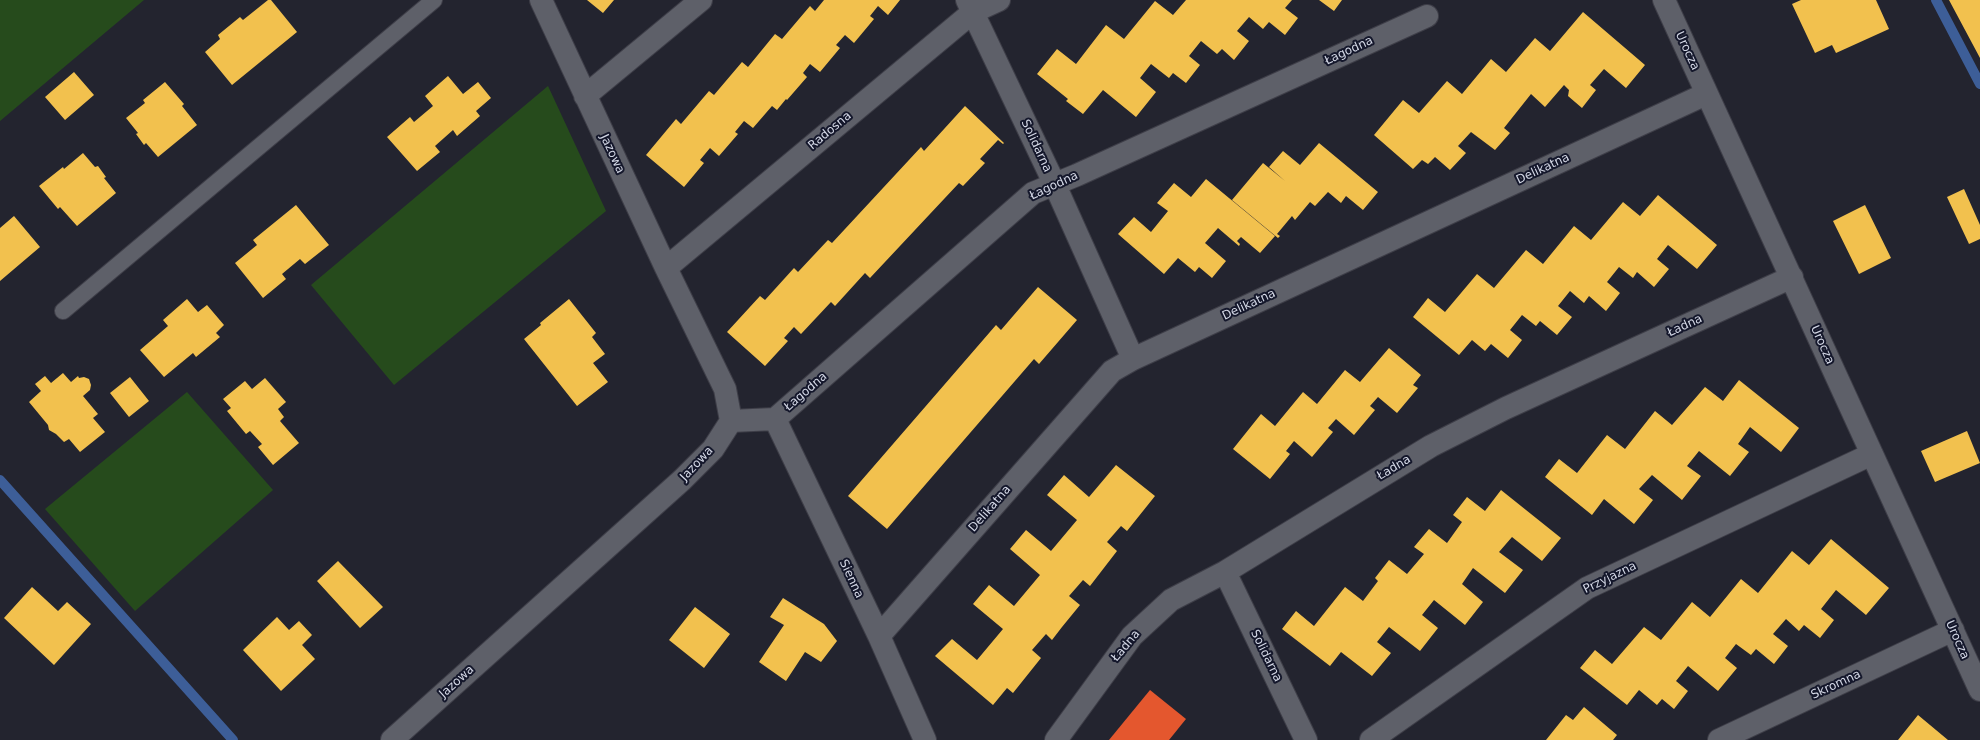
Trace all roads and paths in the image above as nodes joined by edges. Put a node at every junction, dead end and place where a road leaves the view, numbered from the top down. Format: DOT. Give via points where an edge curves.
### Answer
graph roads {
  1 [pos="434,0"];
  2 [pos="541,0"];
  3 [pos="701,0"];
  4 [pos="999,0"];
  5 [pos="1664,0"];
  6 [pos="970,6"];
  7 [pos="1427,16"];
  8 [pos="1706,94"];
  9 [pos="585,96"];
  10 [pos="1054,185"];
  11 [pos="666,268"];
  12 [pos="1792,277"];
  13 [pos="63,311"];
  14 [pos="1133,359"];
  15 [pos="775,419"];
  16 [pos="731,421"];
  17 [pos="1872,454"];
  18 [pos="1225,572"];
  19 [pos="1952,630"];
  20 [pos="879,636"];
  21 [pos="1980,690"];
  22 [pos="392,740"];
  23 [pos="926,740"];
  24 [pos="1056,740"];
  25 [pos="1306,740"];
  26 [pos="1371,740"];
  27 [pos="1719,740"];
  1 -- 13 [label="lane"];
  2 -- 9 [label="street, Jazowa"];
  3 -- 9 [label="street"];
  4 -- 6 [label="street, Radosna"];
  5 -- 8 [label="street, Urocza"];
  6 -- 10 [label="street, Solidarna"];
  6 -- 11 [label="street, Radosna"];
  7 -- 10 [label="street, Łagodna"];
  8 -- 12 [label="street, Urocza"];
  8 -- 14 [label="street, Delikatna"];
  9 -- 11 [label="street, Jazowa"];
  10 -- 14 [label="street, Solidarna"];
  10 -- 15 [label="street, Łagodna" via="1033,193"];
  11 -- 16 [label="street, Jazowa" via="725,390"];
  12 -- 17 [label="street, Urocza"];
  12 -- 18 [label="street, Ładna" via="1506,408 1431,446"];
  14 -- 20 [label="street, Delikatna" via="1112,371"];
  15 -- 16 [label="street, Łagodna"];
  15 -- 20 [label="street, Sienna"];
  16 -- 22 [label="street, Jazowa" via="712,449 682,480"];
  17 -- 19 [label="street, Urocza"];
  17 -- 26 [label="street, Przyjazna" via="1588,588"];
  18 -- 24 [label="street, Ładna" via="1171,600 1132,636"];
  18 -- 25 [label="street, Solidarna"];
  19 -- 21 [label="street, Urocza"];
  19 -- 27 [label="street, Skromna"];
  20 -- 23 [label="street, Sienna"];
}
